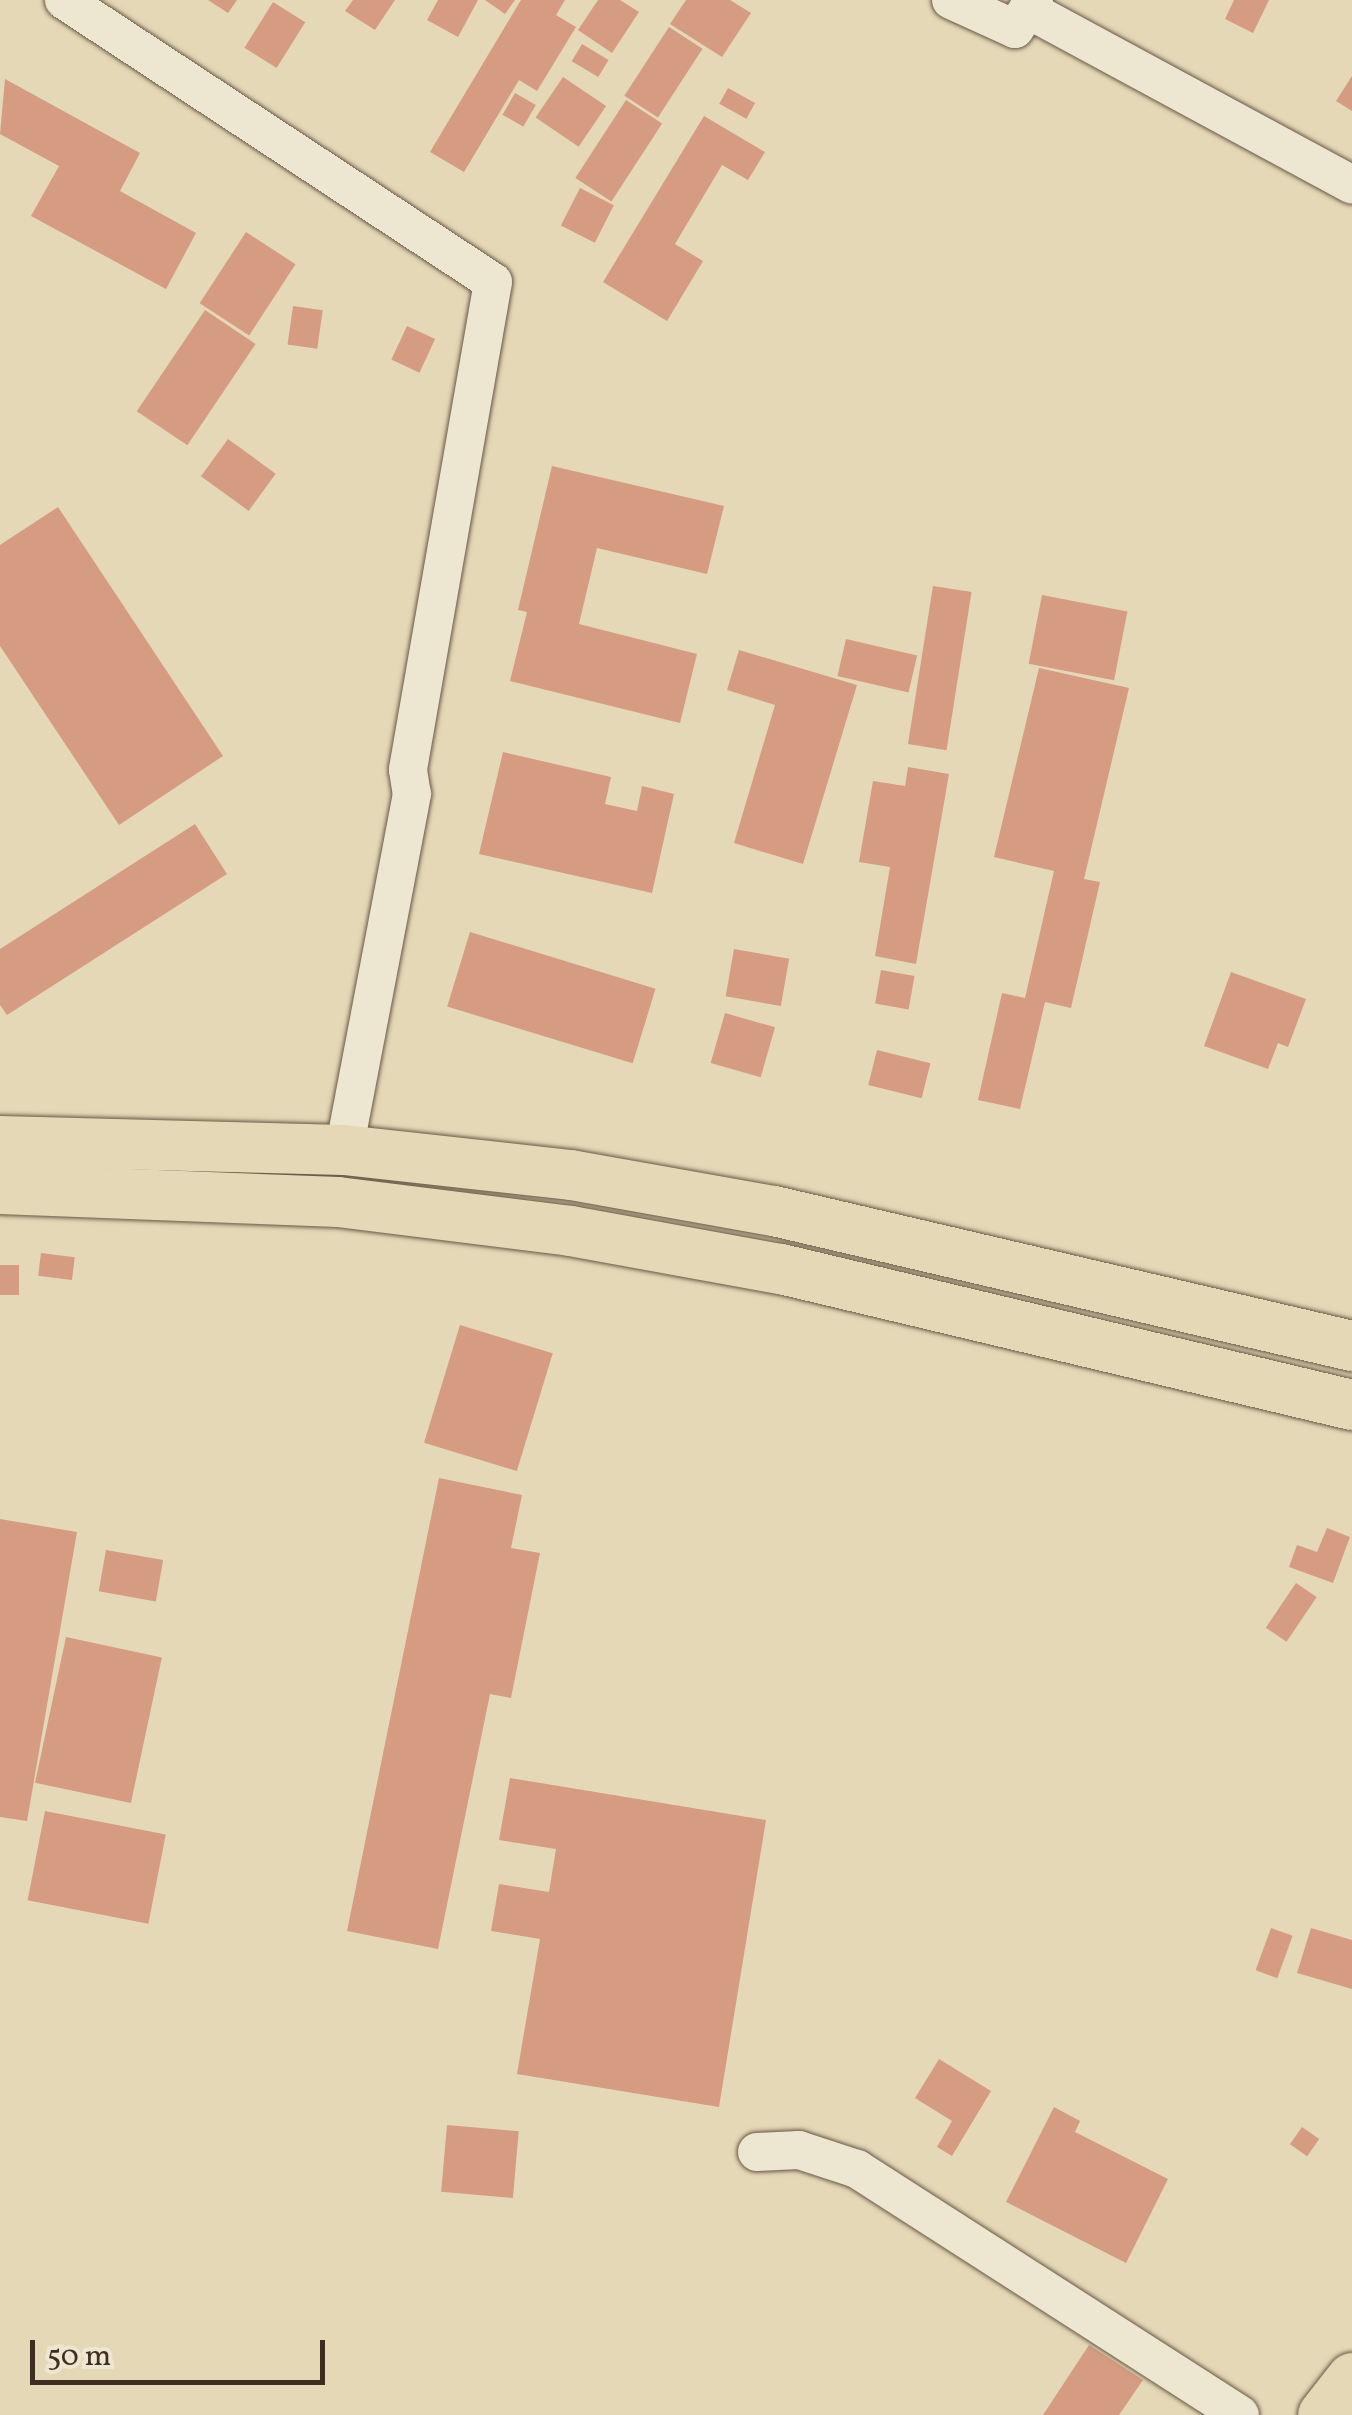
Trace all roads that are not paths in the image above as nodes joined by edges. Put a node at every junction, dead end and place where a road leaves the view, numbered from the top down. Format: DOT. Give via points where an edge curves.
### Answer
graph roads {
  1 [pos="64,0"];
  2 [pos="951,0"];
  3 [pos="1032,5"];
  4 [pos="1352,185"];
  5 [pos="0,1141"];
  6 [pos="344,1150"];
  7 [pos="0,1188"];
  8 [pos="1352,1346"];
  9 [pos="1352,1405"];
  10 [pos="757,2152"];
  11 [pos="1352,2378"];
  12 [pos="1240,2415"];
  13 [pos="1322,2415"];
  1 -- 6 [label="street" via="493,282 408,770 412,794"];
  2 -- 3 [label="street" via="1008,28 1020,25"];
  3 -- 4 [label="street"];
  5 -- 6 [label="main road"];
  6 -- 8 [label="main road" via="571,1175 774,1211"];
  7 -- 9 [label="main road" via="338,1202 571,1231 781,1269"];
  10 -- 12 [label="street" via="799,2150 857,2170"];
  11 -- 13 [label="main road"];
}
